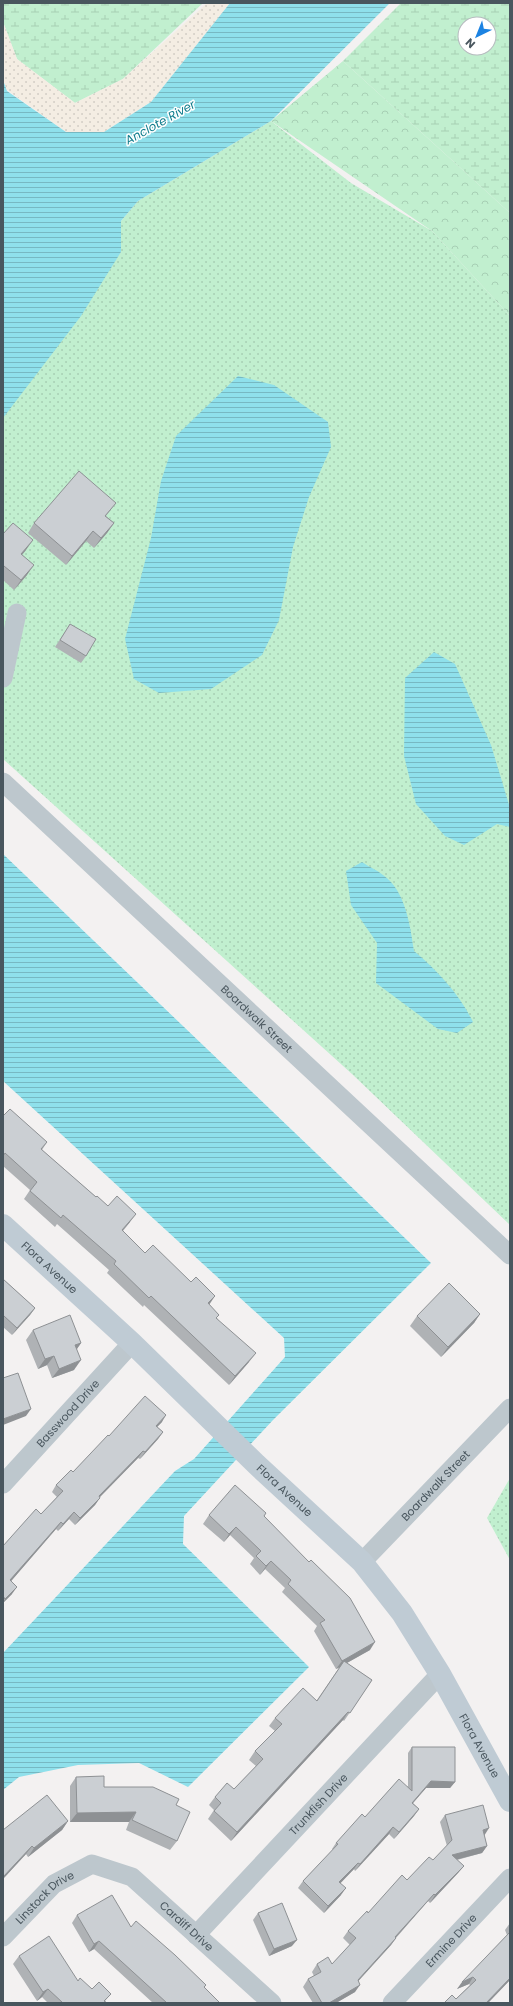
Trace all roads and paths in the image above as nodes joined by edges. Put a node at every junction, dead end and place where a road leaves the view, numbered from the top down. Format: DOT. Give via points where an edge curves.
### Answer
graph roads {
  1 [pos="17,613"];
  2 [pos="3,678"];
  3 [pos="3,782"];
  4 [pos="3,1225"];
  5 [pos="510,1255"];
  6 [pos="132,1343"];
  7 [pos="510,1408"];
  8 [pos="3,1484"];
  9 [pos="362,1562"];
  10 [pos="440,1674"];
  11 [pos="510,1801"];
  12 [pos="92,1864"];
  13 [pos="510,1878"];
  14 [pos="196,1935"];
  15 [pos="3,1937"];
  16 [pos="272,2003"];
  17 [pos="392,2003"];
  1 -- 2 [label="street"];
  3 -- 5 [label="street, Boardwalk Street"];
  4 -- 6 [label="street, Flora Avenue"];
  6 -- 8 [label="street, Basswood Drive"];
  6 -- 9 [label="street, Flora Avenue" via="256,1464"];
  7 -- 9 [label="street, Boardwalk Street"];
  9 -- 10 [label="street, Flora Avenue" via="402,1613"];
  10 -- 11 [label="street, Flora Avenue"];
  10 -- 14 [label="street, Trunkfish Drive"];
  12 -- 14 [label="street, Cardiff Drive" via="132,1877"];
  12 -- 15 [label="street, Linstock Drive" via="54,1884"];
  13 -- 17 [label="street, Ermine Drive"];
  14 -- 16 [label="street, Cardiff Drive"];
}
